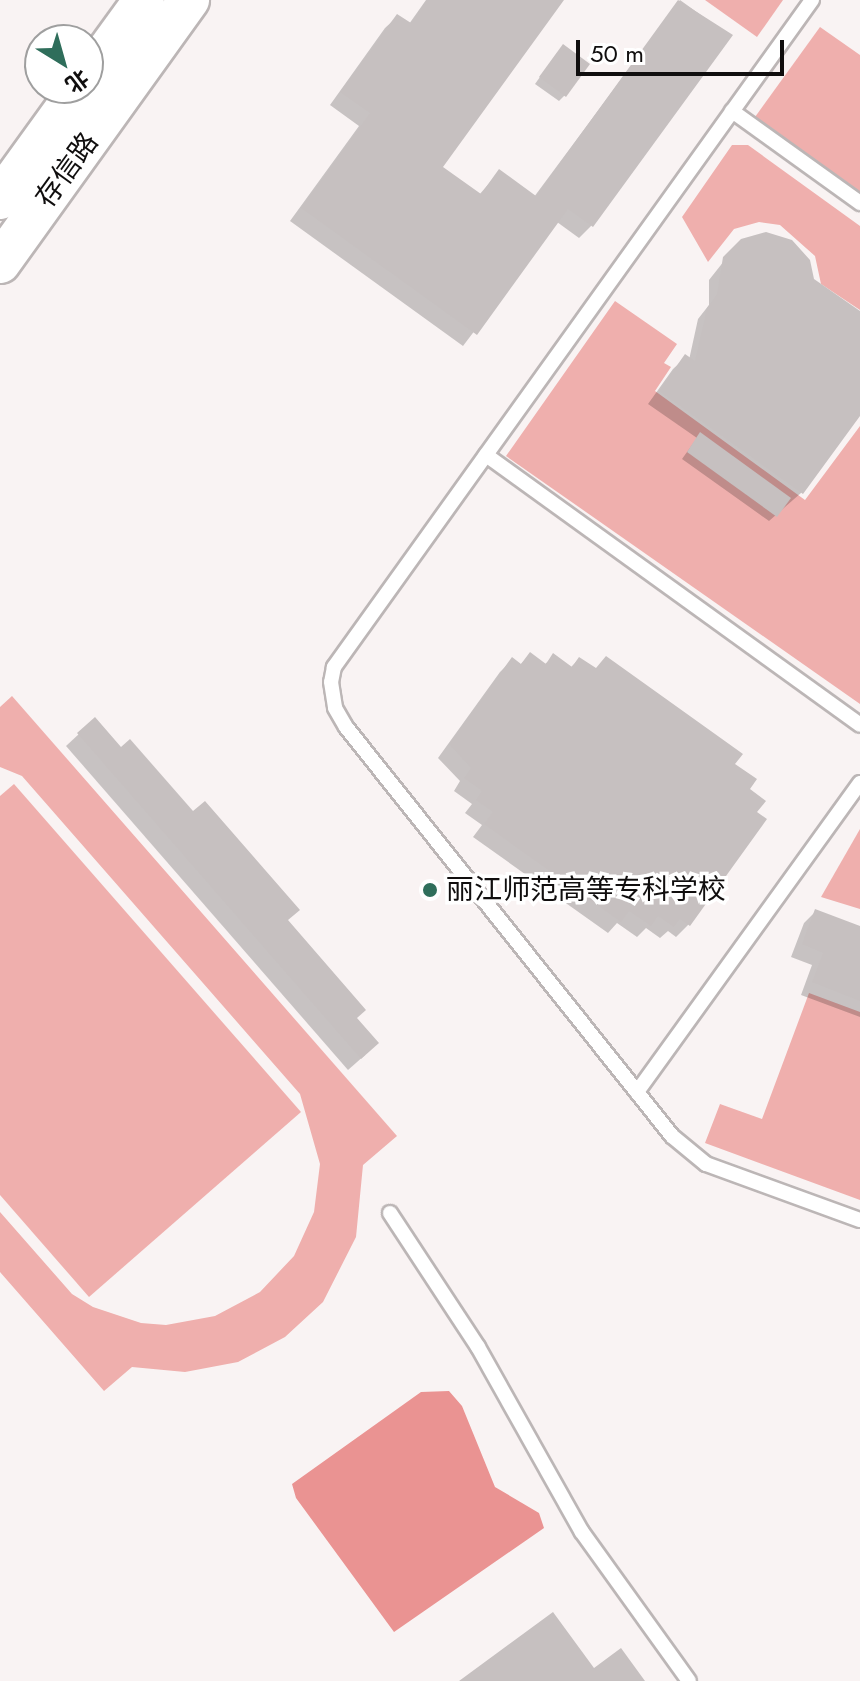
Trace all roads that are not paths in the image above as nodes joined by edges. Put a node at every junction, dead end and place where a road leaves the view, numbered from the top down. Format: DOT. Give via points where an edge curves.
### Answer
graph roads {
  1 [pos="144,0"];
  2 [pos="189,0"];
  3 [pos="812,0"];
  4 [pos="104,55"];
  5 [pos="68,104"];
  6 [pos="732,111"];
  7 [pos="0,199"];
  8 [pos="860,203"];
  9 [pos="0,263"];
  10 [pos="486,455"];
  11 [pos="860,725"];
  12 [pos="860,783"];
  13 [pos="637,1092"];
  14 [pos="390,1213"];
  15 [pos="860,1220"];
  16 [pos="689,1681"];
  1 -- 4 [label="street"];
  2 -- 9 [label="street, 存信路"];
  3 -- 6 [label="lane"];
  5 -- 7 [label="street, 存信路"];
  6 -- 8 [label="lane"];
  6 -- 10 [label="lane"];
  10 -- 11 [label="lane"];
  10 -- 13 [label="lane" via="334,667 332,698 346,727"];
  12 -- 13 [label="lane"];
  13 -- 15 [label="lane" via="672,1136 706,1164"];
  14 -- 16 [label="lane" via="478,1347 582,1532"];
}
